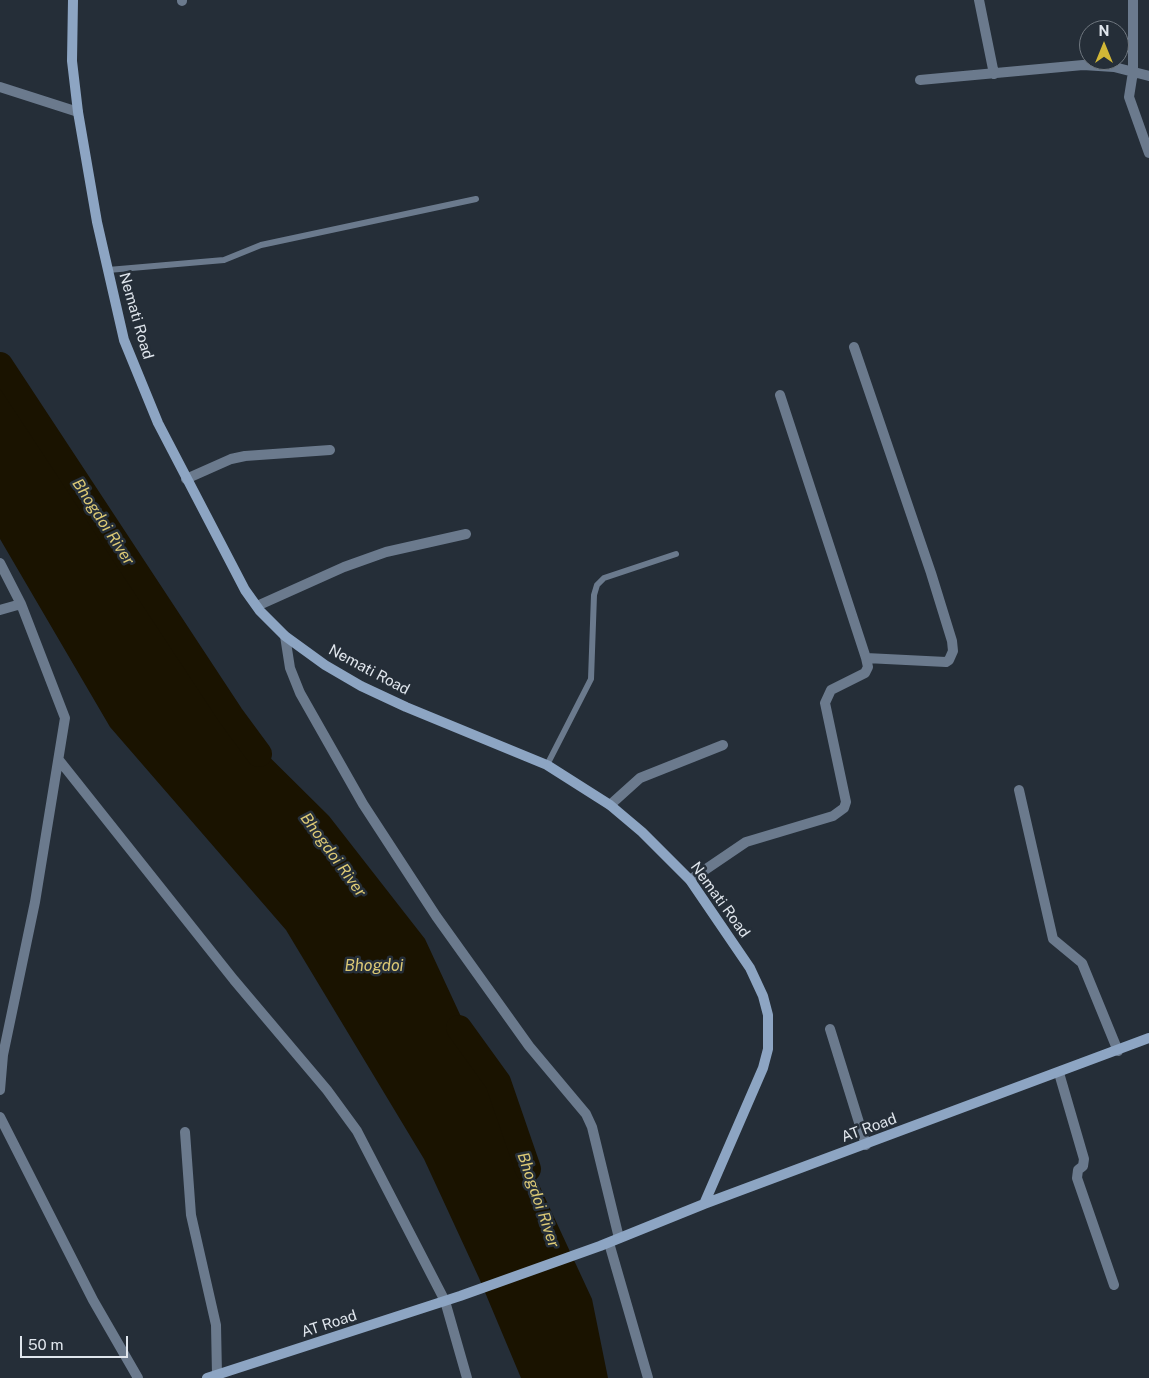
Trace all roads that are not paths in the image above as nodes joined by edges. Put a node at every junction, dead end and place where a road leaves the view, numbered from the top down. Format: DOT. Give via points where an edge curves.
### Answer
graph roads {
  1 [pos="73,0"];
  2 [pos="979,0"];
  3 [pos="1132,0"];
  4 [pos="1132,72"];
  5 [pos="994,74"];
  6 [pos="1149,76"];
  7 [pos="920,80"];
  8 [pos="0,87"];
  9 [pos="78,112"];
  10 [pos="1149,153"];
  11 [pos="476,200"];
  12 [pos="108,270"];
  13 [pos="854,346"];
  14 [pos="780,395"];
  15 [pos="330,450"];
  16 [pos="186,479"];
  17 [pos="466,534"];
  18 [pos="676,554"];
  19 [pos="0,563"];
  20 [pos="21,604"];
  21 [pos="257,606"];
  22 [pos="0,610"];
  23 [pos="285,636"];
  24 [pos="866,658"];
  25 [pos="723,745"];
  26 [pos="59,760"];
  27 [pos="547,764"];
  28 [pos="1019,790"];
  29 [pos="610,805"];
  30 [pos="690,880"];
  31 [pos="830,1030"];
  32 [pos="1149,1038"];
  33 [pos="1118,1051"];
  34 [pos="1058,1073"];
  35 [pos="0,1090"];
  36 [pos="0,1117"];
  37 [pos="185,1132"];
  38 [pos="866,1145"];
  39 [pos="704,1204"];
  40 [pos="619,1238"];
  41 [pos="604,1244"];
  42 [pos="1114,1285"];
  43 [pos="445,1301"];
  44 [pos="212,1377"];
  45 [pos="138,1378"];
  46 [pos="468,1378"];
  47 [pos="648,1378"];
  1 -- 9 [label="street, Nemati Road" via="72,61"];
  2 -- 5 [label="street"];
  3 -- 4 [label="street"];
  4 -- 5 [label="street" via="1083,65"];
  4 -- 6 [label="street"];
  4 -- 10 [label="street" via="1130,102"];
  5 -- 7 [label="street"];
  8 -- 9 [label="street"];
  9 -- 12 [label="street, Nemati Road"];
  11 -- 12 [label="lane" via="261,245 224,260"];
  12 -- 16 [label="street, Nemati Road" via="124,340 158,423"];
  13 -- 24 [label="street" via="936,590 953,651 946,662"];
  14 -- 24 [label="street"];
  15 -- 16 [label="street" via="245,456"];
  16 -- 21 [label="street, Nemati Road" via="230,565"];
  17 -- 21 [label="street" via="377,555"];
  18 -- 27 [label="lane" via="600,581 594,595 591,680"];
  19 -- 20 [label="street"];
  20 -- 22 [label="street"];
  20 -- 26 [label="street" via="51,686 64,711"];
  21 -- 23 [label="street, Nemati Road"];
  23 -- 27 [label="street, Nemati Road" via="361,686"];
  23 -- 40 [label="street" via="290,668 300,692 362,804 436,916 529,1046 586,1114"];
  24 -- 30 [label="street" via="868,667 865,673 831,690 825,703 846,792 844,808 833,816 746,842"];
  25 -- 29 [label="street" via="640,778"];
  26 -- 35 [label="street" via="35,902 3,1055"];
  26 -- 43 [label="street" via="344,1112 362,1139"];
  27 -- 29 [label="street, Nemati Road"];
  28 -- 33 [label="street" via="1053,939 1082,963"];
  29 -- 30 [label="street, Nemati Road"];
  30 -- 39 [label="street, Nemati Road" via="750,968 763,996 769,1035 763,1068"];
  31 -- 38 [label="street"];
  32 -- 33 [label="street, AT Road"];
  33 -- 34 [label="street, AT Road"];
  34 -- 38 [label="street, AT Road"];
  34 -- 42 [label="street" via="1084,1159 1077,1178"];
  36 -- 45 [label="street" via="93,1300"];
  37 -- 44 [label="street" via="192,1215 216,1325"];
  38 -- 39 [label="street, AT Road"];
  39 -- 40 [label="street, AT Road"];
  40 -- 41 [label="street, AT Road"];
  41 -- 43 [label="street, AT Road"];
  41 -- 47 [label="street"];
  43 -- 44 [label="street, AT Road"];
  43 -- 46 [label="street"];
}
